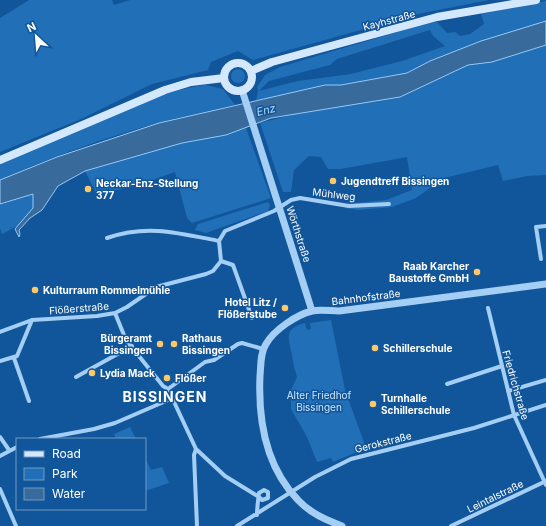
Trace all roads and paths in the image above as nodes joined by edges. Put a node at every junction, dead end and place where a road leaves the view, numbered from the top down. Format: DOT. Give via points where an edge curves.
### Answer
graph roads {
  1 [pos="536,0"];
  2 [pos="251,71"];
  3 [pos="224,78"];
  4 [pos="242,92"];
  5 [pos="0,160"];
  6 [pos="388,204"];
  7 [pos="280,208"];
  8 [pos="546,226"];
  9 [pos="107,238"];
  10 [pos="219,241"];
  11 [pos="541,259"];
  12 [pos="221,260"];
  13 [pos="546,284"];
  14 [pos="488,308"];
  15 [pos="312,311"];
  16 [pos="115,313"];
  17 [pos="252,318"];
  18 [pos="32,320"];
  19 [pos="0,332"];
  20 [pos="132,346"];
  21 [pos="263,349"];
  22 [pos="14,358"];
  23 [pos="0,361"];
  24 [pos="502,366"];
  25 [pos="76,377"];
  26 [pos="546,380"];
  27 [pos="447,384"];
  28 [pos="168,389"];
  29 [pos="508,391"];
  30 [pos="172,398"];
  31 [pos="30,401"];
  32 [pos="546,405"];
  33 [pos="514,415"];
  34 [pos="0,437"];
  35 [pos="46,438"];
  36 [pos="16,447"];
  37 [pos="196,449"];
  38 [pos="9,450"];
  39 [pos="0,456"];
  40 [pos="545,483"];
  41 [pos="0,490"];
  42 [pos="291,492"];
  43 [pos="257,515"];
  44 [pos="16,526"];
  45 [pos="197,526"];
  46 [pos="238,526"];
  47 [pos="342,526"];
  48 [pos="451,526"];
  1 -- 2 [label="main road, Kayhstraße" via="437,17 272,62"];
  2 -- 3 [label="main road" via="243,64 232,64 225,72"];
  2 -- 4 [label="main road" via="251,82"];
  3 -- 4 [label="main road" via="228,86"];
  3 -- 5 [label="main road" via="210,78 165,90"];
  4 -- 7 [label="street, Wörthstraße"];
  6 -- 7 [label="street, Mühlweg" via="349,206 300,198 291,200"];
  7 -- 10 [label="street" via="230,227 220,236"];
  7 -- 15 [label="street, Wörthstraße"];
  8 -- 11 [label="street" via="536,227"];
  9 -- 10 [label="street" via="131,231 150,230 188,234"];
  10 -- 12 [label="street"];
  12 -- 16 [label="street, Flößerstraße" via="213,271 156,287"];
  12 -- 17 [label="street" via="233,265"];
  13 -- 15 [label="street, Bahnhofstraße" via="339,311"];
  14 -- 24 [label="street, Friedrichstraße"];
  15 -- 21 [label="street, Bahnhofstraße" via="278,329"];
  16 -- 18 [label="street, Flößerstraße"];
  16 -- 20 [label="street" via="126,340"];
  18 -- 19 [label="street, Flößerstraße"];
  18 -- 22 [label="street"];
  20 -- 25 [label="street"];
  20 -- 28 [label="street"];
  21 -- 28 [label="street" via="238,344 214,360 205,362"];
  21 -- 42 [label="street" via="259,402 264,435 275,467"];
  22 -- 23 [label="street"];
  22 -- 31 [label="street"];
  24 -- 27 [label="street"];
  24 -- 29 [label="street, Friedrichstraße"];
  26 -- 29 [label="street"];
  28 -- 30 [label="street"];
  29 -- 33 [label="street, Friedrichstraße"];
  30 -- 35 [label="street" via="94,430"];
  30 -- 37 [label="street"];
  32 -- 33 [label="street, Gerokstraße"];
  33 -- 40 [label="street, Friedrichstraße"];
  33 -- 42 [label="street, Gerokstraße" via="474,428 351,459"];
  34 -- 38 [label="street"];
  36 -- 38 [label="street"];
  37 -- 43 [label="street" via="225,476 259,497"];
  37 -- 45 [label="street" via="194,455"];
  38 -- 39 [label="street"];
  40 -- 48 [label="street, Leintalstraße"];
  41 -- 44 [label="street"];
  42 -- 43 [label="street, Gerokstraße"];
  42 -- 47 [label="street" via="306,508"];
  43 -- 46 [label="street, Gerokstraße"];
}
